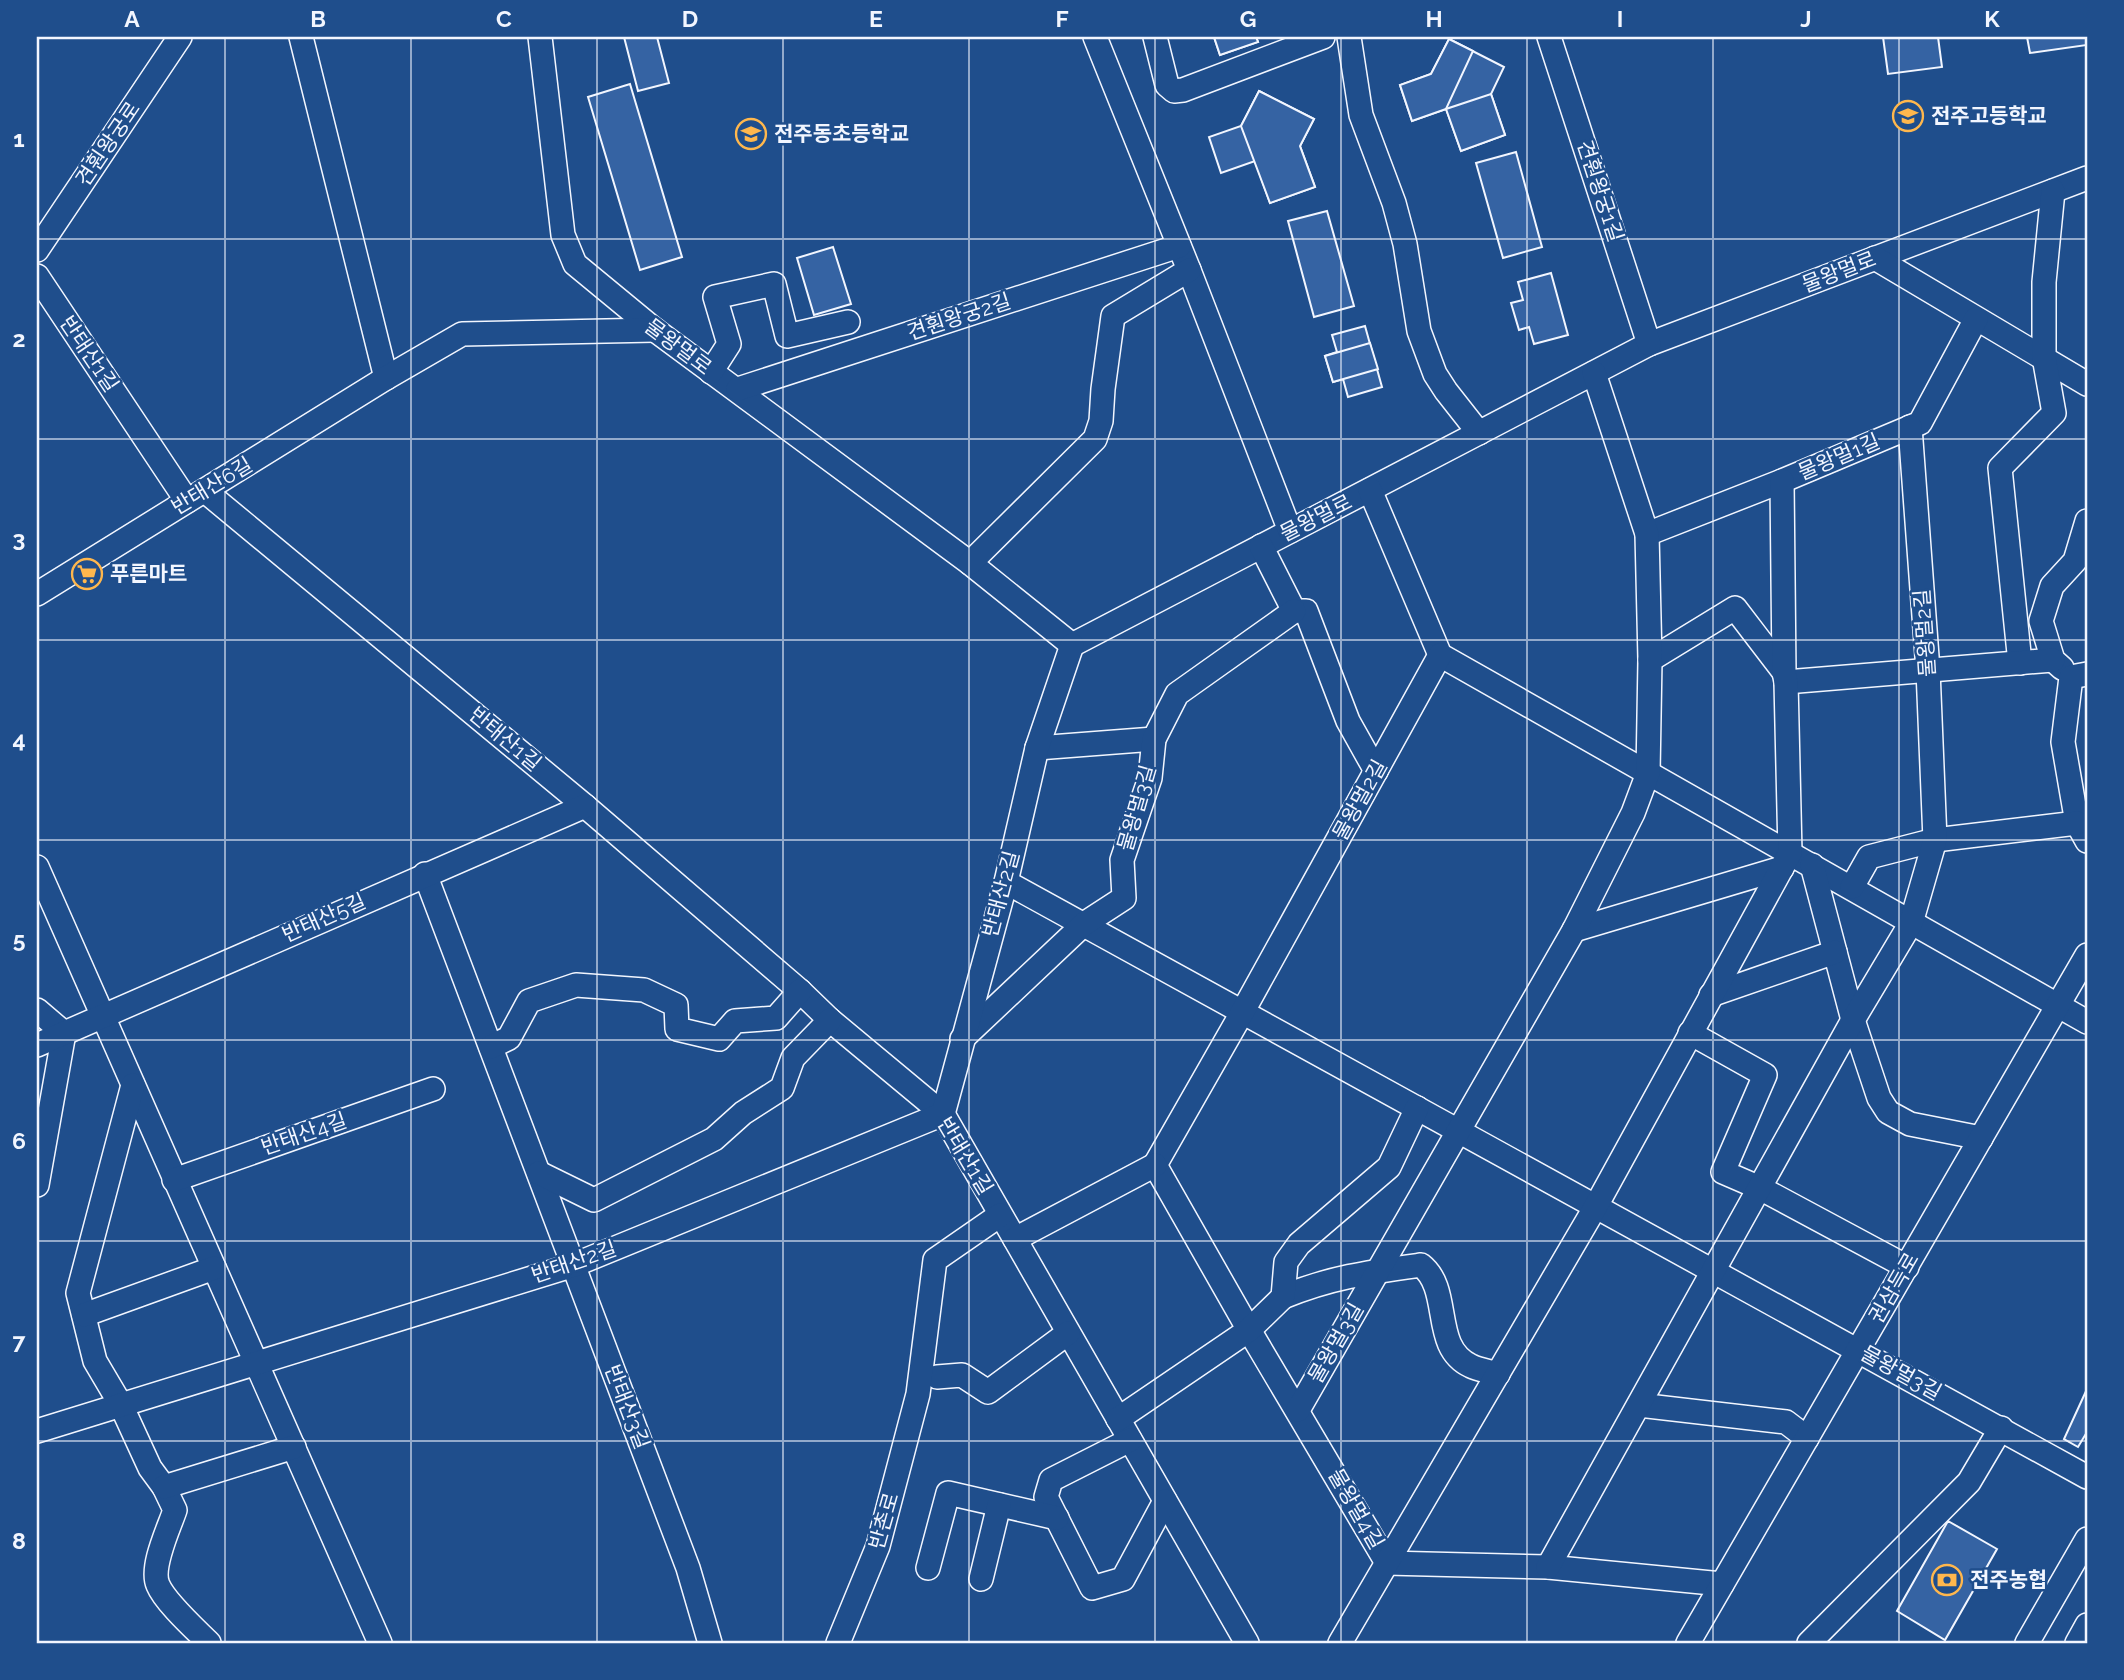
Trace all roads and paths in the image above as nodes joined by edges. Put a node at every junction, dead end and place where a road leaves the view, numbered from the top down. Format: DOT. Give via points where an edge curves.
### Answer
graph roads {
  1 [pos="180,37"];
  2 [pos="302,37"];
  3 [pos="540,37"];
  4 [pos="1095,37"];
  5 [pos="1155,37"];
  6 [pos="1323,37"];
  7 [pos="1349,37"];
  8 [pos="1549,37"];
  9 [pos="2087,178"];
  10 [pos="2053,191"];
  11 [pos="1179,246"];
  12 [pos="37,250"];
  13 [pos="1875,258"];
  14 [pos="1189,270"];
  15 [pos="37,276"];
  16 [pos="1976,319"];
  17 [pos="848,322"];
  18 [pos="654,330"];
  19 [pos="1650,344"];
  20 [pos="2044,357"];
  21 [pos="711,372"];
  22 [pos="1594,373"];
  23 [pos="386,378"];
  24 [pos="2087,384"];
  25 [pos="738,389"];
  26 [pos="1910,427"];
  27 [pos="1479,433"];
  28 [pos="1782,481"];
  29 [pos="1370,489"];
  30 [pos="196,496"];
  31 [pos="2087,521"];
  32 [pos="1290,531"];
  33 [pos="1647,534"];
  34 [pos="1261,547"];
  35 [pos="970,563"];
  36 [pos="37,594"];
  37 [pos="1294,611"];
  38 [pos="1072,645"];
  39 [pos="1440,655"];
  40 [pos="1650,660"];
  41 [pos="2053,660"];
  42 [pos="2020,663"];
  43 [pos="1928,670"];
  44 [pos="2079,676"];
  45 [pos="1785,677"];
  46 [pos="1153,739"];
  47 [pos="1037,748"];
  48 [pos="1376,771"];
  49 [pos="1648,773"];
  50 [pos="585,806"];
  51 [pos="2082,832"];
  52 [pos="1935,840"];
  53 [pos="1786,861"];
  54 [pos="1812,866"];
  55 [pos="37,867"];
  56 [pos="425,874"];
  57 [pos="1006,882"];
  58 [pos="1852,887"];
  59 [pos="1911,923"];
  60 [pos="1084,924"];
  61 [pos="1574,930"];
  62 [pos="1835,952"];
  63 [pos="2087,955"];
  64 [pos="800,991"];
  65 [pos="1711,995"];
  66 [pos="2058,1005"];
  67 [pos="37,1010"];
  68 [pos="1243,1012"];
  69 [pos="102,1016"];
  70 [pos="830,1020"];
  71 [pos="1853,1020"];
  72 [pos="2087,1022"];
  73 [pos="1693,1026"];
  74 [pos="64,1033"];
  75 [pos="962,1039"];
  76 [pos="37,1045"];
  77 [pos="491,1047"];
  78 [pos="133,1085"];
  79 [pos="433,1088"];
  80 [pos="1418,1108"];
  81 [pos="943,1114"];
  82 [pos="1458,1130"];
  83 [pos="1981,1139"];
  84 [pos="1155,1165"];
  85 [pos="538,1173"];
  86 [pos="174,1180"];
  87 [pos="37,1185"];
  88 [pos="1760,1188"];
  89 [pos="1596,1206"];
  90 [pos="1000,1215"];
  91 [pos="1015,1239"];
  92 [pos="574,1265"];
  93 [pos="1907,1267"];
  94 [pos="214,1268"];
  95 [pos="1714,1270"];
  96 [pos="1378,1271"];
  97 [pos="1283,1297"];
  98 [pos="85,1315"];
  99 [pos="1250,1330"];
  100 [pos="1068,1333"];
  101 [pos="1858,1349"];
  102 [pos="256,1363"];
  103 [pos="1498,1374"];
  104 [pos="937,1377"];
  105 [pos="918,1394"];
  106 [pos="121,1405"];
  107 [pos="1639,1405"];
  108 [pos="1298,1410"];
  109 [pos="1118,1419"];
  110 [pos="2001,1428"];
  111 [pos="37,1431"];
  112 [pos="1807,1438"];
  113 [pos="1130,1440"];
  114 [pos="294,1447"];
  115 [pos="2087,1477"];
  116 [pos="164,1487"];
  117 [pos="1165,1501"];
  118 [pos="999,1505"];
  119 [pos="1057,1518"];
  120 [pos="2087,1539"];
  121 [pos="1387,1563"];
  122 [pos="1548,1567"];
  123 [pos="928,1568"];
  124 [pos="981,1579"];
  125 [pos="1722,1584"];
  126 [pos="2087,1625"];
  127 [pos="209,1643"];
  128 [pos="380,1643"];
  129 [pos="710,1643"];
  130 [pos="838,1643"];
  131 [pos="1247,1643"];
  132 [pos="1340,1643"];
  133 [pos="1688,1643"];
  134 [pos="1809,1643"];
  135 [pos="2027,1643"];
  136 [pos="2077,1643"];
  1 -- 12 [label="street, 견훤왕궁로"];
  2 -- 23 [label="street"];
  3 -- 18 [label="street, 물왕멀로" via="563,235 575,264"];
  4 -- 11 [label="street"];
  5 -- 6 [label="street" via="1167,85 1174,91"];
  7 -- 27 [label="street" via="1362,115 1405,244 1419,331 1435,374"];
  8 -- 19 [label="street, 견훤왕궁1길"];
  9 -- 10 [label="street, 물왕멀로"];
  10 -- 13 [label="street, 물왕멀로"];
  10 -- 20 [label="street" via="2044,282"];
  11 -- 14 [label="street"];
  11 -- 25 [label="street, 견훤왕궁2길"];
  13 -- 16 [label="street"];
  13 -- 19 [label="street, 물왕멀로"];
  14 -- 32 [label="street"];
  14 -- 35 [label="street" via="1114,316 1095,439"];
  15 -- 30 [label="street, 반태산1길"];
  16 -- 20 [label="street"];
  16 -- 26 [label="street, 물왕멀1길" via="1920,423"];
  17 -- 21 [label="street" via="787,336 774,284 715,297 729,344"];
  18 -- 21 [label="street, 물왕멀로"];
  18 -- 23 [label="street, 반태산6길" via="462,334"];
  19 -- 22 [label="street, 물왕멀로"];
  20 -- 24 [label="street"];
  20 -- 42 [label="street" via="2054,413 2000,468"];
  21 -- 25 [label="street, 물왕멀로"];
  22 -- 27 [label="street, 물왕멀로"];
  22 -- 33 [label="street"];
  23 -- 30 [label="street, 반태산6길"];
  25 -- 35 [label="street, 물왕멀로"];
  26 -- 28 [label="street, 물왕멀1길"];
  26 -- 43 [label="street, 물왕멀2길"];
  27 -- 29 [label="street, 물왕멀로"];
  28 -- 33 [label="street, 물왕멀1길"];
  28 -- 45 [label="street"];
  29 -- 32 [label="street, 물왕멀로"];
  29 -- 39 [label="street"];
  30 -- 36 [label="street, 반태산6길"];
  30 -- 50 [label="street, 반태산1길"];
  31 -- 41 [label="street" via="2075,561 2052,586 2041,621"];
  32 -- 34 [label="street, 물왕멀로"];
  33 -- 40 [label="street"];
  34 -- 37 [label="street, 물왕멀로"];
  34 -- 38 [label="street, 물왕멀로"];
  35 -- 38 [label="street, 물왕멀로"];
  37 -- 46 [label="street, 물왕멀3길" via="1177,694"];
  37 -- 48 [label="street, 물왕멀로" via="1306,611 1348,721"];
  38 -- 47 [label="street, 반태산2길"];
  39 -- 48 [label="street, 물왕멀2길"];
  39 -- 49 [label="street"];
  40 -- 45 [label="street" via="1735,608"];
  40 -- 49 [label="street"];
  41 -- 42 [label="street"];
  41 -- 44 [label="street"];
  42 -- 43 [label="street"];
  43 -- 45 [label="street"];
  43 -- 52 [label="street, 물왕멀2길"];
  44 -- 51 [label="street" via="2063,742"];
  45 -- 53 [label="street"];
  46 -- 47 [label="street"];
  46 -- 60 [label="street, 물왕멀3길" via="1150,778 1122,860 1124,898"];
  47 -- 57 [label="street, 반태산2길"];
  48 -- 68 [label="street, 물왕멀2길"];
  49 -- 53 [label="street"];
  49 -- 61 [label="street"];
  50 -- 56 [label="street, 반태산5길"];
  50 -- 64 [label="street, 반태산1길"];
  51 -- 52 [label="street" via="2041,828"];
  52 -- 58 [label="street" via="1869,857"];
  52 -- 59 [label="street, 물왕멀2길"];
  53 -- 54 [label="street"];
  53 -- 61 [label="street"];
  53 -- 65 [label="street"];
  54 -- 58 [label="street"];
  54 -- 62 [label="street"];
  55 -- 69 [label="street"];
  56 -- 69 [label="street, 반태산5길"];
  56 -- 77 [label="street, 반태산3길"];
  57 -- 60 [label="street, 물왕멀3길"];
  57 -- 75 [label="street, 반태산2길"];
  58 -- 59 [label="street"];
  59 -- 66 [label="street"];
  59 -- 71 [label="street, 물왕멀2길"];
  60 -- 68 [label="street, 물왕멀3길"];
  60 -- 75 [label="street, 물왕멀3길"];
  61 -- 82 [label="street, 물왕멀3길"];
  62 -- 65 [label="street"];
  62 -- 71 [label="street"];
  63 -- 66 [label="street, 권삼득로"];
  64 -- 70 [label="street, 반태산1길"];
  64 -- 77 [label="street" via="776,1018 735,1021 719,1039 677,1029 676,1005 644,990 576,985 529,1001 509,1038"];
  65 -- 73 [label="street"];
  66 -- 72 [label="street"];
  66 -- 83 [label="street, 권삼득로"];
  67 -- 74 [label="street"];
  68 -- 80 [label="street, 물왕멀3길"];
  68 -- 84 [label="street"];
  69 -- 74 [label="street, 반태산5길"];
  69 -- 78 [label="street"];
  70 -- 81 [label="street, 반태산1길"];
  70 -- 85 [label="street" via="793,1059 782,1088 714,1139 594,1200"];
  71 -- 83 [label="street" via="1888,1112 1910,1124"];
  71 -- 88 [label="street"];
  73 -- 88 [label="street" via="1765,1075 1723,1172"];
  73 -- 89 [label="street"];
  74 -- 76 [label="street, 반태산5길"];
  74 -- 87 [label="street"];
  75 -- 81 [label="street, 반태산2길"];
  77 -- 85 [label="street, 반태산3길"];
  78 -- 86 [label="street"];
  78 -- 98 [label="street" via="78,1293"];
  79 -- 86 [label="street, 반태산4길"];
  80 -- 82 [label="street, 물왕멀3길"];
  80 -- 97 [label="street" via="1389,1167 1292,1253 1286,1262"];
  81 -- 90 [label="street, 반태산1길"];
  81 -- 92 [label="street, 반태산2길"];
  82 -- 89 [label="street, 물왕멀3길"];
  82 -- 96 [label="street, 물왕멀3길"];
  83 -- 93 [label="street, 권삼득로"];
  84 -- 91 [label="street"];
  84 -- 99 [label="street, 물왕멀4길"];
  85 -- 92 [label="street, 반태산3길"];
  86 -- 94 [label="street"];
  88 -- 93 [label="street"];
  88 -- 95 [label="street"];
  89 -- 95 [label="street, 물왕멀3길"];
  89 -- 103 [label="street"];
  90 -- 91 [label="street, 반태산1길"];
  90 -- 105 [label="street, 반태산1길" via="935,1260"];
  91 -- 100 [label="street, 반태산1길"];
  92 -- 102 [label="street, 반태산2길"];
  92 -- 129 [label="street, 반태산3길" via="688,1568"];
  93 -- 101 [label="street, 권삼득로"];
  94 -- 98 [label="street"];
  94 -- 102 [label="street"];
  95 -- 101 [label="street, 물왕멀3길"];
  95 -- 107 [label="street"];
  96 -- 97 [label="street" via="1313,1284"];
  96 -- 103 [label="street" via="1421,1265 1431,1273 1446,1336 1457,1357"];
  96 -- 108 [label="street, 물왕멀3길"];
  97 -- 99 [label="street"];
  98 -- 106 [label="street" via="95,1361"];
  99 -- 108 [label="street, 물왕멀4길"];
  99 -- 109 [label="street"];
  100 -- 104 [label="street" via="988,1392 962,1375"];
  100 -- 109 [label="street, 반태산1길"];
  101 -- 110 [label="street, 물왕멀3길"];
  101 -- 112 [label="street, 권삼득로"];
  102 -- 106 [label="street, 반태산2길"];
  102 -- 114 [label="street"];
  103 -- 121 [label="street"];
  105 -- 130 [label="street, 반촌로" via="878,1546"];
  106 -- 111 [label="street, 반태산2길"];
  106 -- 116 [label="street" via="150,1468"];
  107 -- 112 [label="street" via="1786,1422"];
  107 -- 122 [label="street"];
  108 -- 121 [label="street, 물왕멀4길"];
  109 -- 113 [label="street, 반태산1길"];
  110 -- 115 [label="street, 물왕멀3길"];
  110 -- 134 [label="street" via="1969,1482"];
  112 -- 125 [label="street, 권삼득로"];
  113 -- 117 [label="street, 반태산1길"];
  113 -- 119 [label="street" via="1051,1480 1046,1497"];
  114 -- 116 [label="street"];
  114 -- 128 [label="street"];
  116 -- 127 [label="street" via="175,1510 158,1558 157,1583"];
  117 -- 119 [label="street" via="1123,1579 1092,1588"];
  117 -- 131 [label="street, 반태산1길"];
  118 -- 119 [label="street"];
  118 -- 123 [label="street" via="948,1493"];
  118 -- 124 [label="street"];
  120 -- 135 [label="street"];
  121 -- 122 [label="street, 물왕멀4길"];
  121 -- 132 [label="street"];
  122 -- 125 [label="street, 물왕멀4길"];
  125 -- 133 [label="street, 권삼득로"];
  126 -- 136 [label="street"];
}
